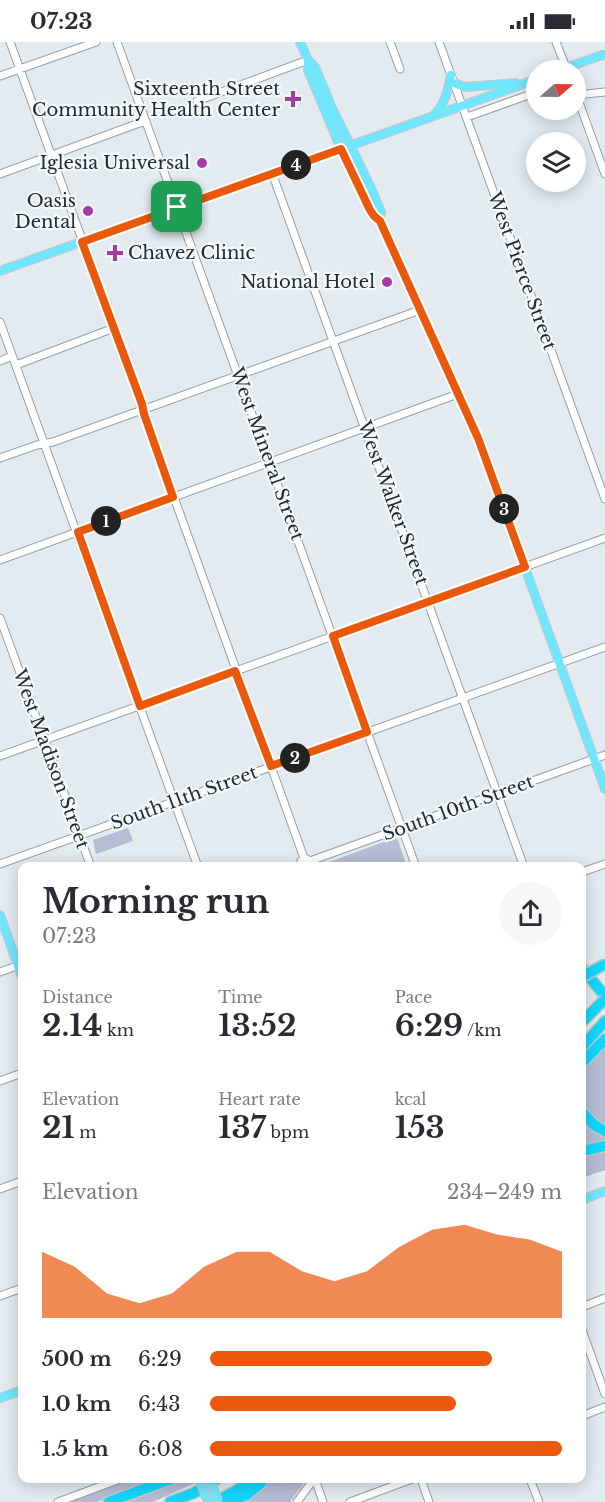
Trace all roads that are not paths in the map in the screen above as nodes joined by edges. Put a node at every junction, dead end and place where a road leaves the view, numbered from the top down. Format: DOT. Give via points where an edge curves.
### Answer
graph roads {
  1 [pos="10,42"];
  2 [pos="96,42"];
  3 [pos="117,42"];
  4 [pos="300,42"];
  5 [pos="399,42"];
  6 [pos="439,42"];
  7 [pos="556,42"];
  8 [pos="390,43"];
  9 [pos="605,54"];
  10 [pos="308,60"];
  11 [pos="563,60"];
  12 [pos="586,61"];
  13 [pos="20,69"];
  14 [pos="400,69"];
  15 [pos="0,76"];
  16 [pos="452,79"];
  17 [pos="525,83"];
  18 [pos="605,92"];
  19 [pos="586,94"];
  20 [pos="526,96"];
  21 [pos="518,99"];
  22 [pos="526,99"];
  23 [pos="197,101"];
  24 [pos="462,105"];
  25 [pos="329,110"];
  26 [pos="433,116"];
  27 [pos="466,117"];
  28 [pos="585,120"];
  29 [pos="146,121"];
  30 [pos="351,146"];
  31 [pos="341,149"];
  32 [pos="51,155"];
  33 [pos="272,173"];
  34 [pos="0,174"];
  35 [pos="605,174"];
  36 [pos="370,186"];
  37 [pos="360,189"];
  38 [pos="177,207"];
  39 [pos="380,221"];
  40 [pos="82,242"];
  41 [pos="0,271"];
  42 [pos="420,310"];
  43 [pos="0,322"];
  44 [pos="114,328"];
  45 [pos="333,341"];
  46 [pos="12,356"];
  47 [pos="0,361"];
  48 [pos="16,365"];
  49 [pos="238,375"];
  50 [pos="458,394"];
  51 [pos="143,409"];
  52 [pos="365,428"];
  53 [pos="44,444"];
  54 [pos="0,458"];
  55 [pos="269,463"];
  56 [pos="173,497"];
  57 [pos="605,499"];
  58 [pos="78,532"];
  59 [pos="605,538"];
  60 [pos="0,561"];
  61 [pos="525,567"];
  62 [pos="428,602"];
  63 [pos="0,618"];
  64 [pos="333,636"];
  65 [pos="605,647"];
  66 [pos="560,663"];
  67 [pos="235,671"];
  68 [pos="464,697"];
  69 [pos="140,706"];
  70 [pos="367,732"];
  71 [pos="45,740"];
  72 [pos="605,755"];
  73 [pos="0,756"];
  74 [pos="594,759"];
  75 [pos="271,766"];
  76 [pos="605,789"];
  77 [pos="498,794"];
  78 [pos="174,801"];
  79 [pos="402,828"];
  80 [pos="79,836"];
  81 [pos="88,862"];
  82 [pos="196,862"];
  83 [pos="302,862"];
  84 [pos="308,862"];
  85 [pos="414,862"];
  86 [pos="522,862"];
  87 [pos="0,864"];
  88 [pos="605,864"];
  89 [pos="586,871"];
  90 [pos="0,915"];
  91 [pos="18,960"];
  92 [pos="605,964"];
  93 [pos="18,966"];
  94 [pos="586,969"];
  95 [pos="0,972"];
  96 [pos="586,975"];
  97 [pos="586,976"];
  98 [pos="586,983"];
  99 [pos="605,997"];
  100 [pos="605,1007"];
  101 [pos="586,1018"];
  102 [pos="605,1021"];
  103 [pos="605,1039"];
  104 [pos="587,1050"];
  105 [pos="18,1074"];
  106 [pos="0,1081"];
  107 [pos="586,1116"];
  108 [pos="605,1131"];
  109 [pos="605,1146"];
  110 [pos="586,1150"];
  111 [pos="18,1182"];
  112 [pos="0,1189"];
  113 [pos="605,1191"];
  114 [pos="586,1198"];
  115 [pos="18,1289"];
  116 [pos="0,1296"];
  117 [pos="605,1298"];
  118 [pos="586,1305"];
  119 [pos="586,1341"];
  120 [pos="18,1391"];
  121 [pos="605,1394"];
  122 [pos="0,1398"];
  123 [pos="605,1402"];
  124 [pos="605,1407"];
  125 [pos="586,1414"];
  126 [pos="101,1483"];
  127 [pos="160,1483"];
  128 [pos="201,1483"];
  129 [pos="210,1483"];
  130 [pos="211,1483"];
  131 [pos="251,1483"];
  132 [pos="260,1483"];
  133 [pos="312,1483"];
  134 [pos="316,1483"];
  135 [pos="401,1483"];
  136 [pos="422,1483"];
  137 [pos="531,1483"];
  138 [pos="58,1502"];
  139 [pos="109,1502"];
  140 [pos="170,1502"];
  141 [pos="208,1502"];
  142 [pos="217,1502"];
  143 [pos="232,1502"];
  144 [pos="297,1502"];
  145 [pos="323,1502"];
  146 [pos="350,1502"];
  147 [pos="429,1502"];
  148 [pos="538,1502"];
  1 -- 13 [label="street"];
  2 -- 13 [label="street"];
  3 -- 29 [label="street, West Mineral Street"];
  4 -- 10 [label="main road"];
  5 -- 8 [label="street"];
  6 -- 16 [label="street, West Pierce Street"];
  7 -- 11 [label="street"];
  8 -- 14 [label="street"];
  9 -- 12 [label="main road, bridge"];
  10 -- 23 [label="street"];
  10 -- 25 [label="main road" via="308,70"];
  13 -- 15 [label="street"];
  13 -- 32 [label="street"];
  16 -- 17 [label="main road" via="465,87"];
  16 -- 24 [label="street, West Pierce Street"];
  16 -- 26 [label="main road" via="440,110"];
  17 -- 24 [label="main road"];
  18 -- 19 [label="street"];
  20 -- 21 [label="street"];
  21 -- 22 [label="street"];
  21 -- 27 [label="street"];
  24 -- 26 [label="main road"];
  24 -- 27 [label="street, West Pierce Street"];
  25 -- 30 [label="main road"];
  25 -- 31 [label="main road"];
  26 -- 30 [label="main road"];
  27 -- 57 [label="street, West Pierce Street"];
  28 -- 35 [label="street"];
  29 -- 32 [label="street"];
  29 -- 38 [label="street, West Mineral Street"];
  30 -- 31 [label="main road"];
  30 -- 36 [label="main road"];
  31 -- 33 [label="main road"];
  31 -- 37 [label="main road"];
  32 -- 34 [label="street"];
  32 -- 40 [label="street"];
  33 -- 38 [label="main road"];
  33 -- 45 [label="street, West Walker Street"];
  36 -- 37 [label="main road"];
  36 -- 39 [label="main road" via="381,212"];
  37 -- 39 [label="main road"];
  38 -- 40 [label="main road"];
  38 -- 49 [label="street, West Mineral Street"];
  39 -- 42 [label="main road"];
  40 -- 41 [label="main road"];
  40 -- 44 [label="street"];
  42 -- 45 [label="street"];
  42 -- 50 [label="main road"];
  43 -- 46 [label="street"];
  44 -- 48 [label="street"];
  44 -- 51 [label="street"];
  45 -- 49 [label="street"];
  45 -- 52 [label="street, West Walker Street"];
  46 -- 47 [label="street"];
  46 -- 48 [label="street"];
  48 -- 53 [label="street"];
  49 -- 51 [label="street"];
  49 -- 55 [label="street, West Mineral Street"];
  50 -- 52 [label="street"];
  50 -- 61 [label="main road"];
  51 -- 53 [label="street"];
  51 -- 56 [label="street"];
  52 -- 55 [label="street"];
  52 -- 62 [label="street, West Walker Street"];
  53 -- 54 [label="street"];
  53 -- 58 [label="street"];
  55 -- 56 [label="street"];
  55 -- 64 [label="street, West Mineral Street"];
  56 -- 58 [label="street"];
  56 -- 67 [label="street"];
  58 -- 60 [label="street"];
  58 -- 69 [label="street"];
  59 -- 61 [label="street"];
  61 -- 62 [label="street"];
  61 -- 66 [label="main road"];
  62 -- 64 [label="street"];
  62 -- 68 [label="street, West Walker Street"];
  63 -- 71 [label="street, West Madison Street"];
  64 -- 67 [label="street"];
  64 -- 70 [label="street, West Mineral Street"];
  65 -- 66 [label="street, South 11th Street"];
  66 -- 68 [label="street, South 11th Street"];
  66 -- 74 [label="main road"];
  67 -- 69 [label="street"];
  67 -- 75 [label="street"];
  68 -- 70 [label="street, South 11th Street"];
  68 -- 77 [label="street, West Walker Street"];
  69 -- 71 [label="street"];
  69 -- 78 [label="street"];
  70 -- 75 [label="street, South 11th Street"];
  70 -- 79 [label="street, West Mineral Street"];
  71 -- 73 [label="street"];
  71 -- 80 [label="street, West Madison Street"];
  72 -- 74 [label="street, South 10th Street"];
  74 -- 76 [label="main road"];
  74 -- 77 [label="street, South 10th Street"];
  75 -- 78 [label="street, South 11th Street"];
  75 -- 83 [label="street"];
  77 -- 79 [label="street, South 10th Street"];
  77 -- 86 [label="street, West Walker Street"];
  78 -- 80 [label="street, South 11th Street"];
  78 -- 82 [label="street"];
  79 -- 84 [label="street, South 10th Street"];
  79 -- 85 [label="street, West Mineral Street"];
  80 -- 81 [label="street, West Madison Street"];
  80 -- 87 [label="street, South 11th Street"];
  88 -- 89 [label="street"];
  90 -- 91 [label="main road"];
  92 -- 94 [label="highway, bridge"];
  92 -- 97 [label="highway, bridge"];
  93 -- 95 [label="street"];
  96 -- 99 [label="highway"];
  98 -- 100 [label="highway"];
  99 -- 101 [label="highway, bridge"];
  102 -- 104 [label="highway"];
  103 -- 104 [label="highway"];
  105 -- 106 [label="street"];
  107 -- 108 [label="highway"];
  109 -- 110 [label="highway"];
  111 -- 112 [label="street"];
  113 -- 114 [label="main road"];
  115 -- 116 [label="street"];
  117 -- 118 [label="street"];
  119 -- 121 [label="street"];
  120 -- 122 [label="main road"];
  123 -- 124 [label="street"];
  124 -- 125 [label="street"];
  126 -- 138 [label="street"];
  127 -- 139 [label="highway"];
  128 -- 141 [label="main road, bridge"];
  129 -- 140 [label="highway"];
  130 -- 142 [label="main road, bridge"];
  131 -- 142 [label="highway"];
  132 -- 143 [label="highway"];
  133 -- 144 [label="street"];
  134 -- 145 [label="street"];
  135 -- 146 [label="street"];
  136 -- 147 [label="street"];
  137 -- 148 [label="street"];
}
